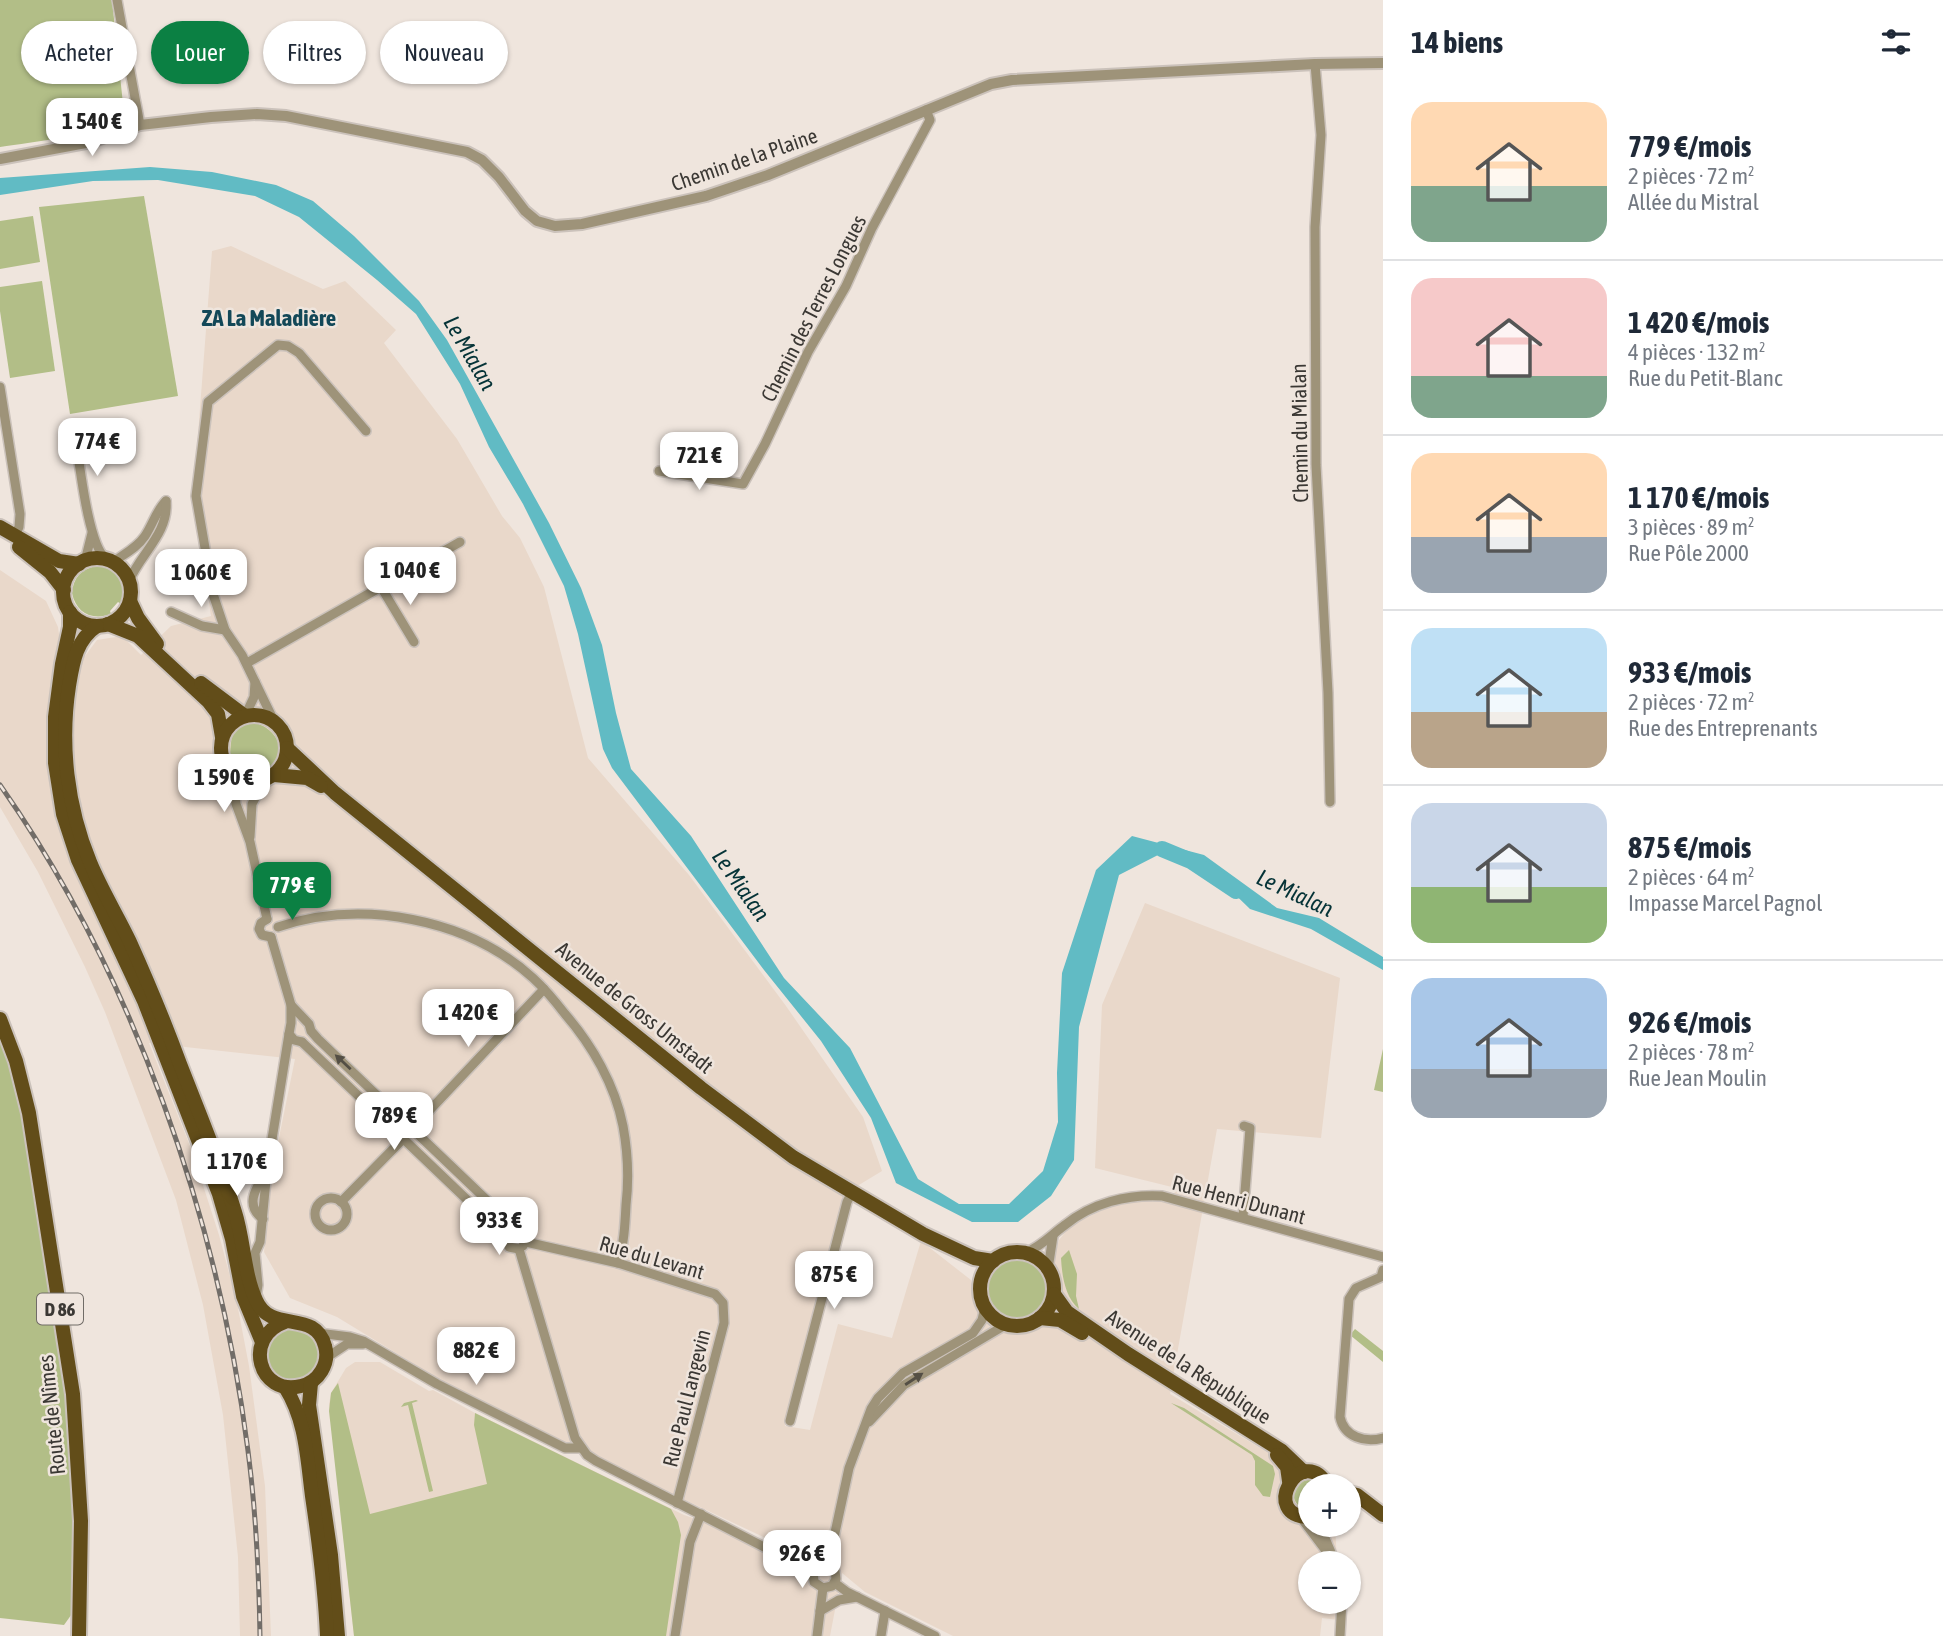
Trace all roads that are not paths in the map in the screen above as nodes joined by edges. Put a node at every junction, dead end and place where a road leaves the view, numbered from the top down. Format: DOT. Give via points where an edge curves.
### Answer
graph roads {
  1 [pos="117,0"];
  2 [pos="1383,63"];
  3 [pos="1315,64"];
  4 [pos="926,110"];
  5 [pos="140,125"];
  6 [pos="0,159"];
  7 [pos="0,387"];
  8 [pos="74,428"];
  9 [pos="366,431"];
  10 [pos="659,471"];
  11 [pos="0,527"];
  12 [pos="92,533"];
  13 [pos="15,535"];
  14 [pos="0,536"];
  15 [pos="460,542"];
  16 [pos="109,561"];
  17 [pos="82,562"];
  18 [pos="129,580"];
  19 [pos="381,587"];
  20 [pos="64,590"];
  21 [pos="130,601"];
  22 [pos="70,612"];
  23 [pos="171,612"];
  24 [pos="102,625"];
  25 [pos="225,630"];
  26 [pos="414,642"];
  27 [pos="247,663"];
  28 [pos="255,681"];
  29 [pos="245,716"];
  30 [pos="274,721"];
  31 [pos="222,737"];
  32 [pos="287,748"];
  33 [pos="233,774"];
  34 [pos="270,777"];
  35 [pos="335,793"];
  36 [pos="1329,802"];
  37 [pos="250,842"];
  38 [pos="267,919"];
  39 [pos="278,927"];
  40 [pos="271,937"];
  41 [pos="544,989"];
  42 [pos="291,1005"];
  43 [pos="0,1020"];
  44 [pos="302,1020"];
  45 [pos="291,1023"];
  46 [pos="311,1031"];
  47 [pos="289,1034"];
  48 [pos="301,1042"];
  49 [pos="285,1058"];
  50 [pos="1244,1126"];
  51 [pos="412,1129"];
  52 [pos="402,1139"];
  53 [pos="852,1192"];
  54 [pos="341,1202"];
  55 [pos="1243,1217"];
  56 [pos="516,1228"];
  57 [pos="923,1234"];
  58 [pos="505,1236"];
  59 [pos="1053,1236"];
  60 [pos="522,1245"];
  61 [pos="1026,1253"];
  62 [pos="1383,1257"];
  63 [pos="993,1261"];
  64 [pos="618,1263"];
  65 [pos="1048,1269"];
  66 [pos="1382,1275"];
  67 [pos="981,1281"];
  68 [pos="1054,1294"];
  69 [pos="255,1298"];
  70 [pos="723,1303"];
  71 [pos="985,1307"];
  72 [pos="1040,1318"];
  73 [pos="285,1322"];
  74 [pos="1007,1324"];
  75 [pos="318,1333"];
  76 [pos="262,1342"];
  77 [pos="369,1344"];
  78 [pos="326,1358"];
  79 [pos="311,1383"];
  80 [pos="285,1387"];
  81 [pos="790,1421"];
  82 [pos="865,1426"];
  83 [pos="1383,1438"];
  84 [pos="581,1448"];
  85 [pos="1304,1472"];
  86 [pos="1317,1474"];
  87 [pos="1289,1481"];
  88 [pos="1361,1498"];
  89 [pos="677,1503"];
  90 [pos="1361,1505"];
  91 [pos="1298,1513"];
  92 [pos="1381,1513"];
  93 [pos="701,1514"];
  94 [pos="828,1566"];
  95 [pos="813,1572"];
  96 [pos="835,1583"];
  97 [pos="823,1588"];
  98 [pos="857,1597"];
  99 [pos="820,1611"];
  100 [pos="885,1611"];
  101 [pos="1342,1614"];
  102 [pos="79,1636"];
  103 [pos="327,1636"];
  104 [pos="338,1636"];
  105 [pos="675,1636"];
  106 [pos="817,1636"];
  107 [pos="881,1636"];
  108 [pos="936,1636"];
  109 [pos="1340,1636"];
  1 -- 5 [label="street"];
  2 -- 3 [label="street, Chemin de la Plaine"];
  3 -- 4 [label="street, Chemin de la Plaine" via="1012,80"];
  3 -- 36 [label="street, Chemin du Mialan" via="1321,135 1315,227 1315,465 1328,693"];
  4 -- 5 [label="street, Chemin de la Plaine" via="804,162 706,196 555,226 537,221 525,211 499,177 467,152 286,116 257,114"];
  4 -- 10 [label="street, Chemin des Terres Longues" via="930,120 743,484"];
  5 -- 6 [label="street, Chemin de la Plaine" via="91,142"];
  7 -- 13 [label="street" via="20,514"];
  8 -- 12 [label="street"];
  9 -- 25 [label="street" via="288,346 278,345 208,402 196,496 213,594"];
  11 -- 13 [label="main road"];
  12 -- 16 [label="street"];
  12 -- 17 [label="street"];
  13 -- 17 [label="main road" via="59,561"];
  14 -- 20 [label="main road" via="42,564"];
  15 -- 19 [label="street"];
  16 -- 17 [label="main road"];
  16 -- 18 [label="main road"];
  16 -- 18 [label="street" via="144,538 166,501 161,529"];
  17 -- 20 [label="main road" via="68,575"];
  18 -- 21 [label="main road"];
  19 -- 26 [label="street"];
  19 -- 27 [label="street"];
  20 -- 22 [label="main road"];
  21 -- 24 [label="main road" via="122,615"];
  21 -- 29 [label="main road" via="157,644"];
  22 -- 24 [label="main road" via="82,622"];
  22 -- 76 [label="main road" via="55,717 55,763 63,814 82,868 144,1001 219,1194 243,1296"];
  23 -- 25 [label="street" via="201,626"];
  24 -- 31 [label="main road" via="138,636 208,701 218,714"];
  24 -- 69 [label="main road" via="85,636 75,653 67,700 66,769 74,814 89,859 152,992 213,1148 236,1213"];
  25 -- 27 [label="street"];
  27 -- 28 [label="street"];
  28 -- 29 [label="street"];
  28 -- 30 [label="street"];
  29 -- 30 [label="main road"];
  29 -- 31 [label="main road" via="231,724"];
  30 -- 32 [label="main road" via="284,733"];
  31 -- 33 [label="main road" via="223,762"];
  32 -- 34 [label="main road" via="284,763"];
  32 -- 35 [label="main road, Avenue de Gross Umstadt"];
  33 -- 34 [label="main road" via="254,781"];
  33 -- 37 [label="street" via="236,804"];
  34 -- 35 [label="main road, Avenue de Gross Umstadt" via="307,778"];
  34 -- 37 [label="street" via="252,804"];
  35 -- 53 [label="main road, Avenue de Gross Umstadt" via="701,1088 793,1157"];
  37 -- 38 [label="street"];
  38 -- 39 [label="street"];
  38 -- 40 [label="street" via="259,929"];
  39 -- 40 [label="street"];
  39 -- 41 [label="street" via="337,915 401,916 481,942"];
  40 -- 42 [label="street"];
  41 -- 51 [label="street"];
  41 -- 64 [label="street" via="590,1046 623,1124 629,1174"];
  42 -- 44 [label="street"];
  42 -- 45 [label="street"];
  43 -- 102 [label="main road, Route de Nîmes / D 86" via="29,1113 71,1381 82,1521"];
  44 -- 45 [label="street"];
  44 -- 46 [label="street"];
  45 -- 47 [label="street"];
  46 -- 48 [label="street"];
  51 -- 46 [label="street, one-way"];
  47 -- 48 [label="street"];
  47 -- 49 [label="street"];
  48 -- 49 [label="street"];
  48 -- 52 [label="street"];
  49 -- 69 [label="street" via="255,1253"];
  50 -- 55 [label="street" via="1250,1128 1242,1170"];
  51 -- 52 [label="street" via="413,1138"];
  51 -- 56 [label="street"];
  52 -- 54 [label="street"];
  52 -- 58 [label="street"];
  53 -- 57 [label="main road, Avenue de Gross Umstadt"];
  53 -- 81 [label="street"];
  55 -- 59 [label="street, Rue Henri Dunant" via="1162,1196 1132,1196 1082,1214"];
  55 -- 62 [label="street, Rue Henri Dunant"];
  56 -- 58 [label="street"];
  56 -- 60 [label="street" via="525,1234"];
  57 -- 63 [label="main road, Avenue de Gross Umstadt" via="974,1258"];
  57 -- 67 [label="main road, Avenue de Gross Umstadt"];
  58 -- 60 [label="street" via="509,1247"];
  59 -- 61 [label="street, Rue Henri Dunant"];
  59 -- 65 [label="street"];
  60 -- 64 [label="street, Rue du Levant"];
  60 -- 84 [label="street"];
  61 -- 63 [label="main road"];
  61 -- 65 [label="main road"];
  63 -- 67 [label="main road"];
  64 -- 70 [label="street, Rue du Levant" via="715,1294"];
  65 -- 68 [label="main road"];
  66 -- 83 [label="street" via="1356,1288 1349,1299 1340,1417 1342,1426 1355,1436"];
  67 -- 71 [label="main road"];
  68 -- 72 [label="main road"];
  68 -- 85 [label="main road, Avenue de la République" via="1067,1312 1282,1451"];
  69 -- 73 [label="main road" via="264,1312"];
  70 -- 89 [label="street, Rue Paul Langevin" via="724,1323"];
  71 -- 74 [label="main road"];
  71 -- 82 [label="street" via="973,1334 923,1360 888,1386"];
  72 -- 74 [label="main road" via="1026,1325"];
  72 -- 87 [label="main road, Avenue de la République" via="1071,1326 1264,1446 1283,1460"];
  73 -- 75 [label="main road" via="304,1323"];
  73 -- 76 [label="main road" via="271,1329"];
  82 -- 74 [label="street, one-way" via="904,1385"];
  75 -- 77 [label="street"];
  75 -- 78 [label="main road"];
  76 -- 80 [label="main road" via="262,1366 271,1379"];
  77 -- 78 [label="street" via="347,1344"];
  77 -- 84 [label="street" via="565,1448"];
  78 -- 79 [label="main road"];
  79 -- 80 [label="main road"];
  79 -- 104 [label="main road" via="309,1405"];
  80 -- 103 [label="main road" via="302,1424"];
  82 -- 94 [label="street" via="849,1468"];
  84 -- 89 [label="street" via="596,1461"];
  85 -- 86 [label="main road, Avenue de la République"];
  85 -- 87 [label="main road"];
  87 -- 91 [label="main road" via="1286,1502"];
  88 -- 92 [label="main road"];
  89 -- 93 [label="street"];
  90 -- 92 [label="main road"];
  93 -- 95 [label="street"];
  93 -- 105 [label="street" via="690,1542"];
  94 -- 95 [label="street"];
  94 -- 96 [label="street" via="835,1571"];
  95 -- 97 [label="street" via="814,1582"];
  96 -- 97 [label="street"];
  96 -- 98 [label="street"];
  97 -- 99 [label="street"];
  98 -- 99 [label="street" via="839,1600"];
  98 -- 100 [label="street"];
  99 -- 106 [label="street"];
  100 -- 107 [label="street"];
  100 -- 108 [label="street"];
  101 -- 109 [label="street"];
}
